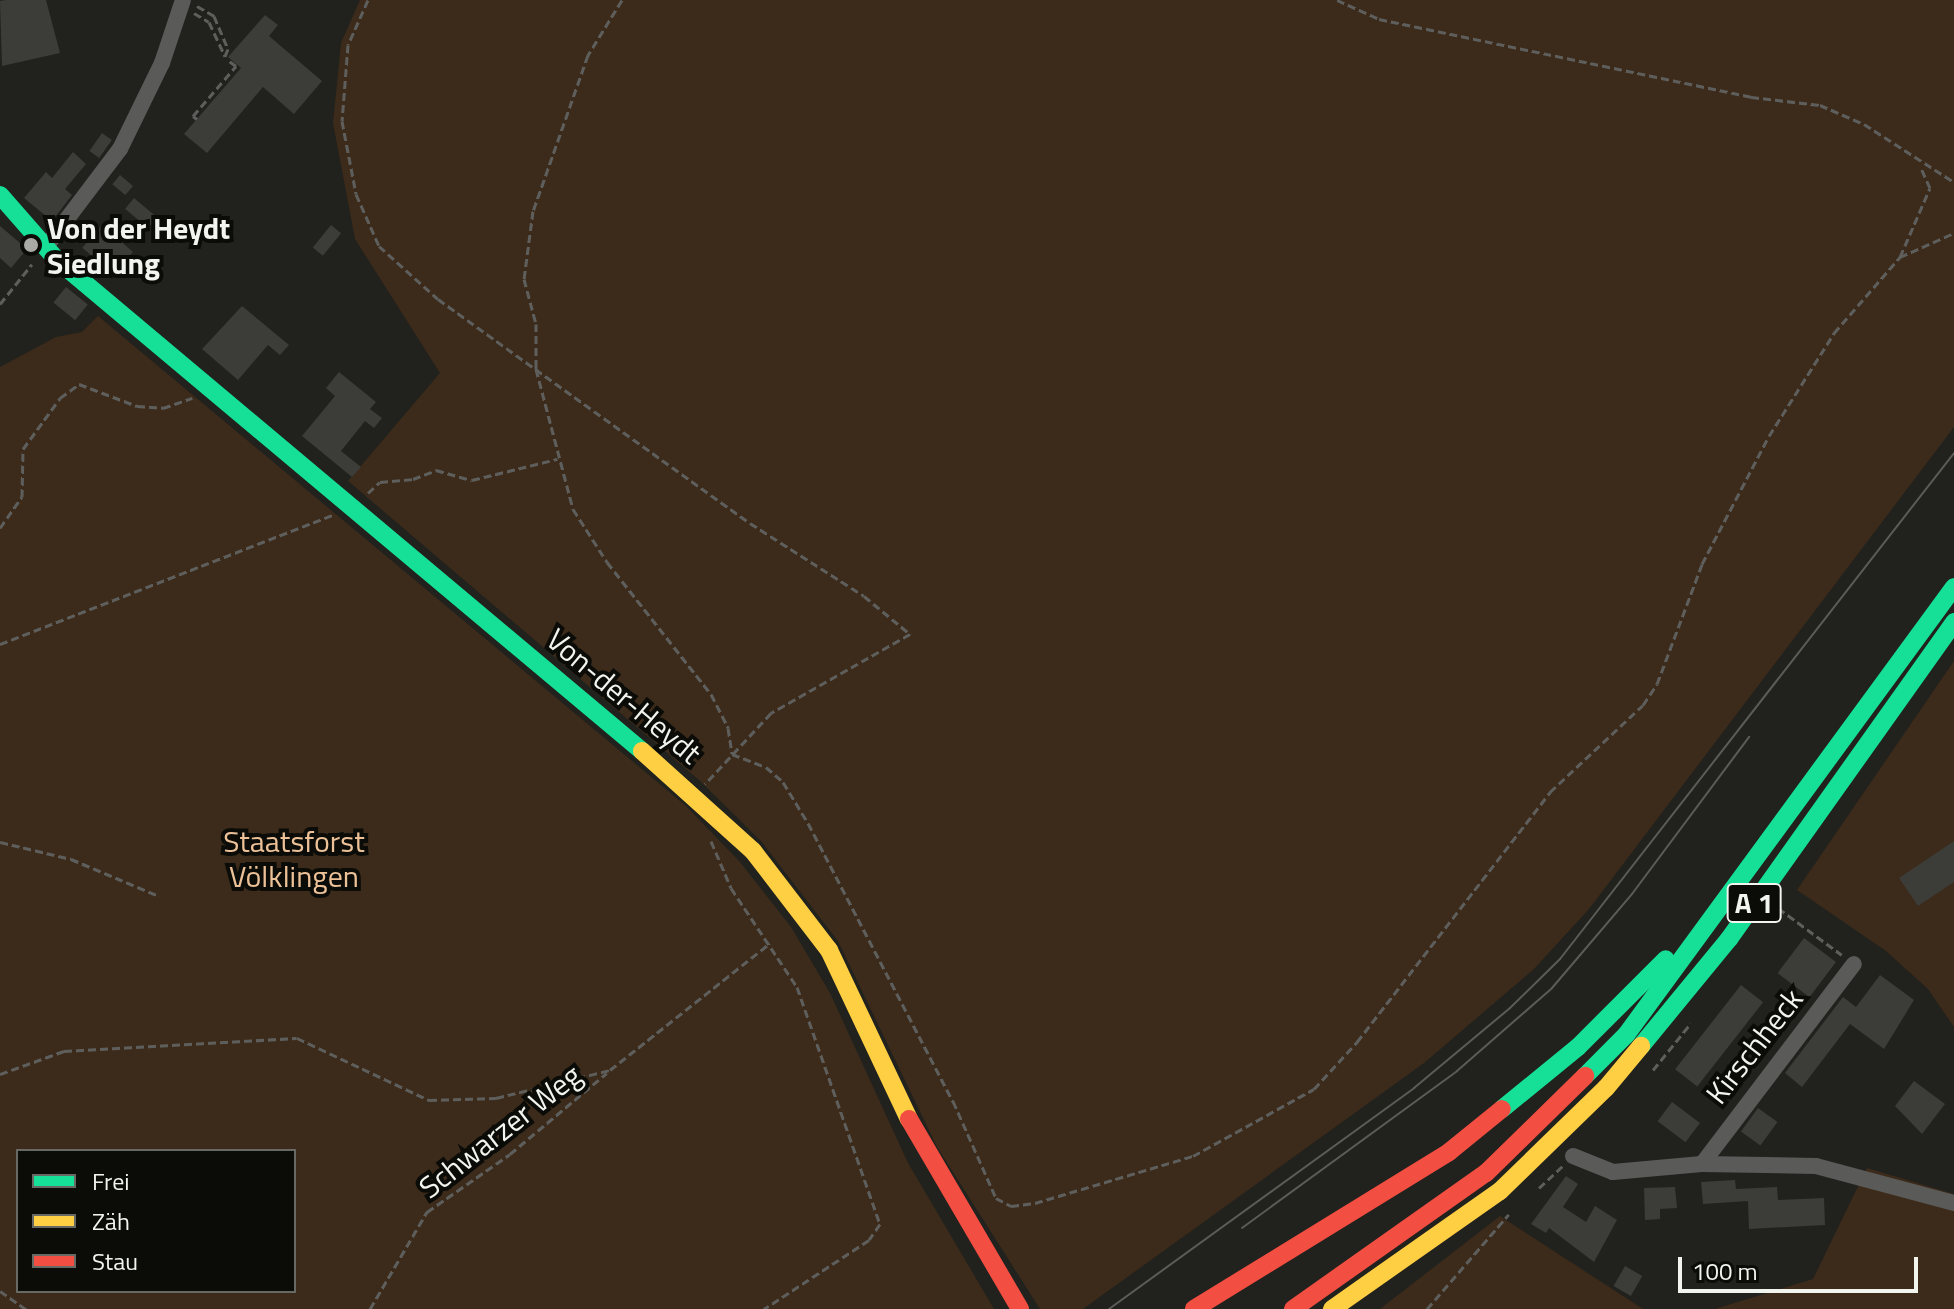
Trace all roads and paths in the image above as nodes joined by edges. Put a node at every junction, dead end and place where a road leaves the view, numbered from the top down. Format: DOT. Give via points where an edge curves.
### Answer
graph roads {
  1 [pos="368,0"];
  2 [pos="622,0"];
  3 [pos="1337,0"];
  4 [pos="181,6"];
  5 [pos="228,59"];
  6 [pos="197,119"];
  7 [pos="1918,163"];
  8 [pos="1954,182"];
  9 [pos="0,195"];
  10 [pos="1954,233"];
  11 [pos="45,248"];
  12 [pos="1900,257"];
  13 [pos="0,304"];
  14 [pos="536,369"];
  15 [pos="213,389"];
  16 [pos="557,459"];
  17 [pos="355,505"];
  18 [pos="0,528"];
  19 [pos="1954,587"];
  20 [pos="1954,622"];
  21 [pos="0,644"];
  22 [pos="732,754"];
  23 [pos="696,794"];
  24 [pos="708,833"];
  25 [pos="0,842"];
  26 [pos="1751,868"];
  27 [pos="159,896"];
  28 [pos="1775,905"];
  29 [pos="770,943"];
  30 [pos="1854,964"];
  31 [pos="610,1070"];
  32 [pos="0,1074"];
  33 [pos="1573,1156"];
  34 [pos="1702,1164"];
  35 [pos="1538,1188"];
  36 [pos="1954,1203"];
  37 [pos="1514,1210"];
  38 [pos="1442,1233"];
  39 [pos="0,1291"];
  40 [pos="26,1309"];
  41 [pos="370,1309"];
  42 [pos="764,1309"];
  43 [pos="1020,1309"];
  44 [pos="1194,1309"];
  45 [pos="1293,1309"];
  46 [pos="1332,1309"];
  47 [pos="1360,1309"];
  48 [pos="1427,1309"];
  1 -- 14 [label="path" via="348,45 342,121 356,194 379,246 438,299"];
  2 -- 14 [label="path" via="588,55 533,211 524,279 536,324"];
  3 -- 7 [label="path" via="1379,19 1751,97 1820,105 1864,124"];
  4 -- 5 [label="path" via="209,22"];
  4 -- 5 [label="path" via="198,6 214,16"];
  4 -- 11 [label="street" via="162,63 120,149"];
  5 -- 6 [label="path" via="236,66 193,116"];
  7 -- 8 [label="path"];
  7 -- 12 [label="path" via="1930,188"];
  9 -- 11 [label="main road, Von-der-Heydt"];
  10 -- 12 [label="path"];
  11 -- 13 [label="path"];
  11 -- 15 [label="main road, Von-der-Heydt"];
  12 -- 22 [label="path" via="1834,333 1769,436 1702,564 1657,684 1643,705 1550,792 1357,1042 1314,1089 1193,1156 1078,1186 1035,1203 1011,1206 996,1198 953,1101 808,823 783,782 766,767"];
  14 -- 16 [label="path"];
  14 -- 22 [label="path" via="910,634 771,713"];
  15 -- 17 [label="main road, Von-der-Heydt"];
  15 -- 18 [label="path" via="163,408 137,406 79,384 60,398 23,449 22,497"];
  16 -- 17 [label="path" via="472,480 436,470 380,482"];
  16 -- 22 [label="path" via="573,509 607,562 711,694 728,728"];
  17 -- 21 [label="path"];
  17 -- 23 [label="main road, Von-der-Heydt"];
  19 -- 26 [label="main road, A 1"];
  20 -- 38 [label="main road, A 1" via="1663,1025 1530,1164"];
  22 -- 23 [label="path"];
  23 -- 43 [label="main road, Von-der-Heydt" via="779,881 829,950 926,1154"];
  24 -- 29 [label="path" via="731,888"];
  25 -- 27 [label="path" via="71,859"];
  26 -- 44 [label="main road" via="1609,1018 1505,1110 1388,1193"];
  26 -- 45 [label="main road, A 1" via="1650,1007 1516,1147"];
  28 -- 30 [label="path"];
  29 -- 31 [label="path, Schwarzer Weg"];
  29 -- 42 [label="path" via="797,987 880,1224 869,1240"];
  30 -- 34 [label="street, Kirschheck"];
  31 -- 32 [label="path" via="496,1098 429,1100 297,1038 64,1051"];
  31 -- 41 [label="path, Schwarzer Weg" via="510,1154 427,1212"];
  33 -- 34 [label="street" via="1613,1172"];
  33 -- 35 [label="path"];
  34 -- 36 [label="street" via="1839,1170"];
  37 -- 48 [label="path"];
  38 -- 46 [label="main road, A 1"];
  38 -- 47 [label="main road"];
  39 -- 40 [label="path"];
}
